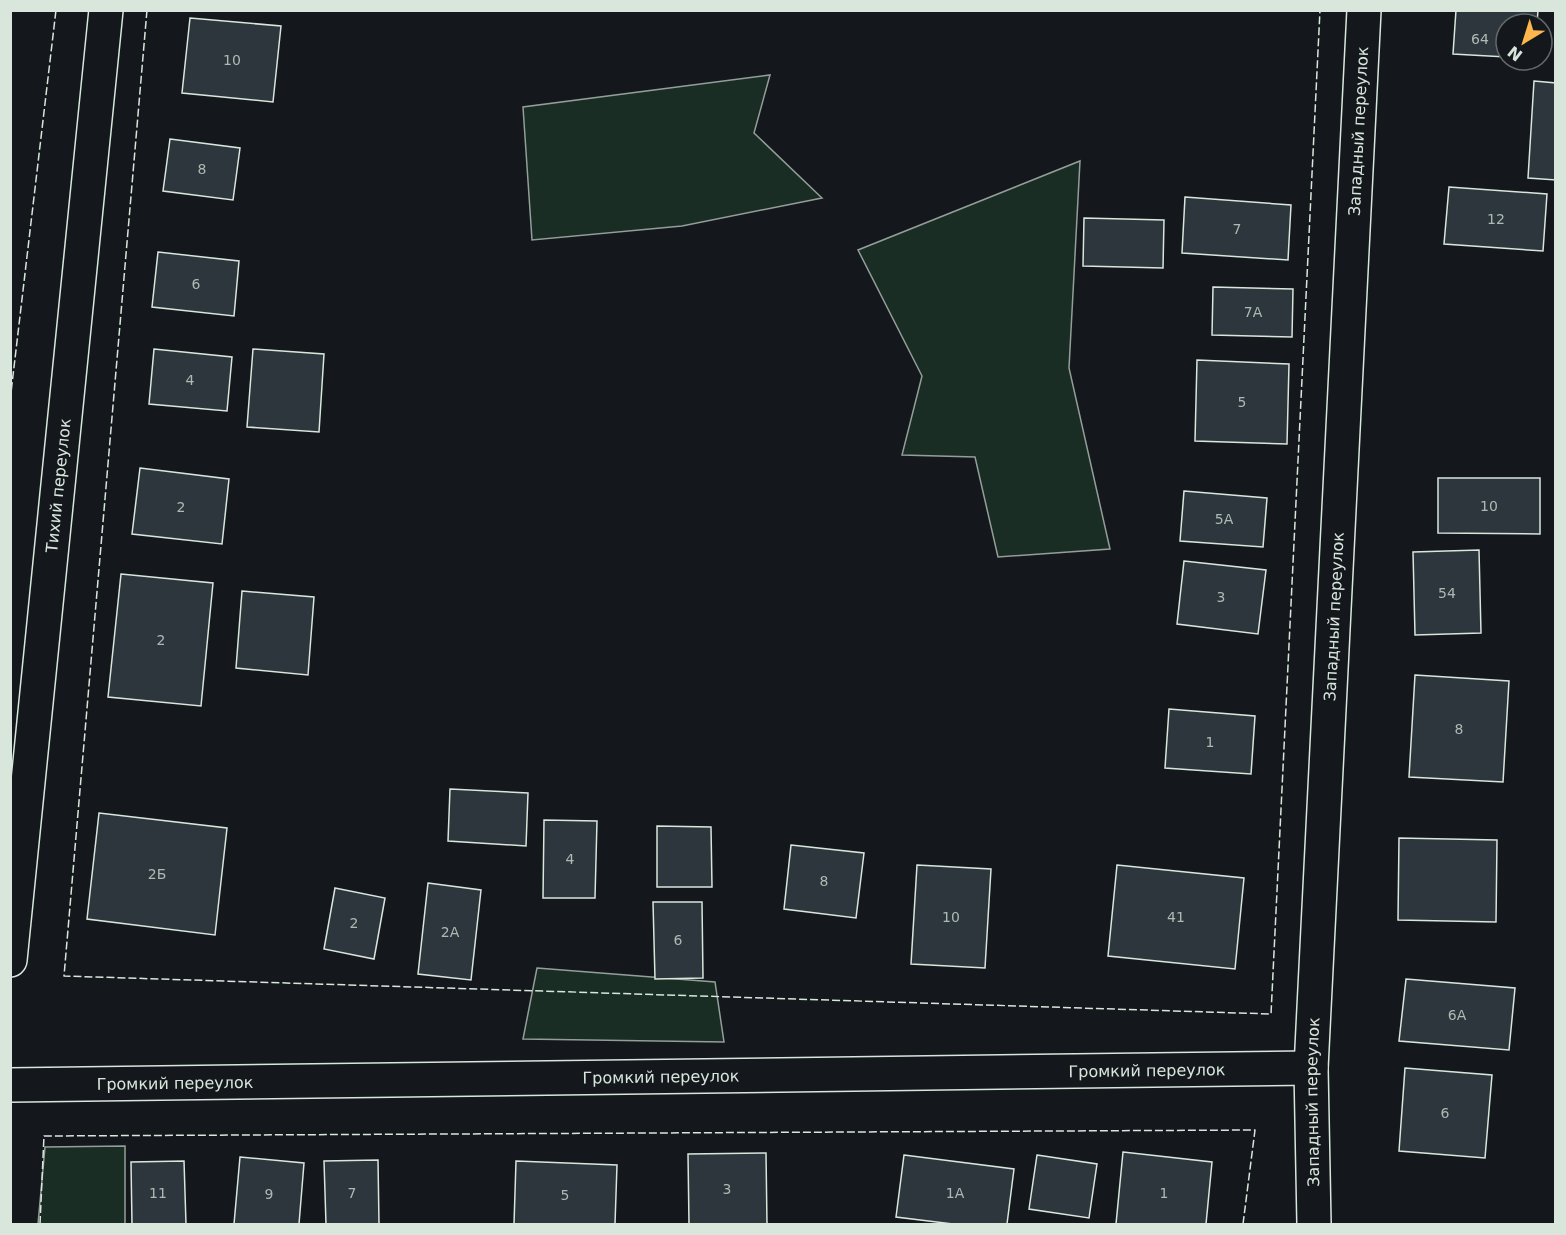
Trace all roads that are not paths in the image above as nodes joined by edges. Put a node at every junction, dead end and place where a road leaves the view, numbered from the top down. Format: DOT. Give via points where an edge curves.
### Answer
graph roads {
  1 [pos="106,10"];
  2 [pos="1364,10"];
  3 [pos="10,960"];
  4 [pos="1311,1068"];
  5 [pos="10,1085"];
  6 [pos="1314,1224"];
  1 -- 3 [label="street, Тихий переулок"];
  2 -- 4 [label="street, Западный переулок"];
  4 -- 5 [label="street, Громкий переулок"];
  4 -- 6 [label="street, Западный переулок"];
}
